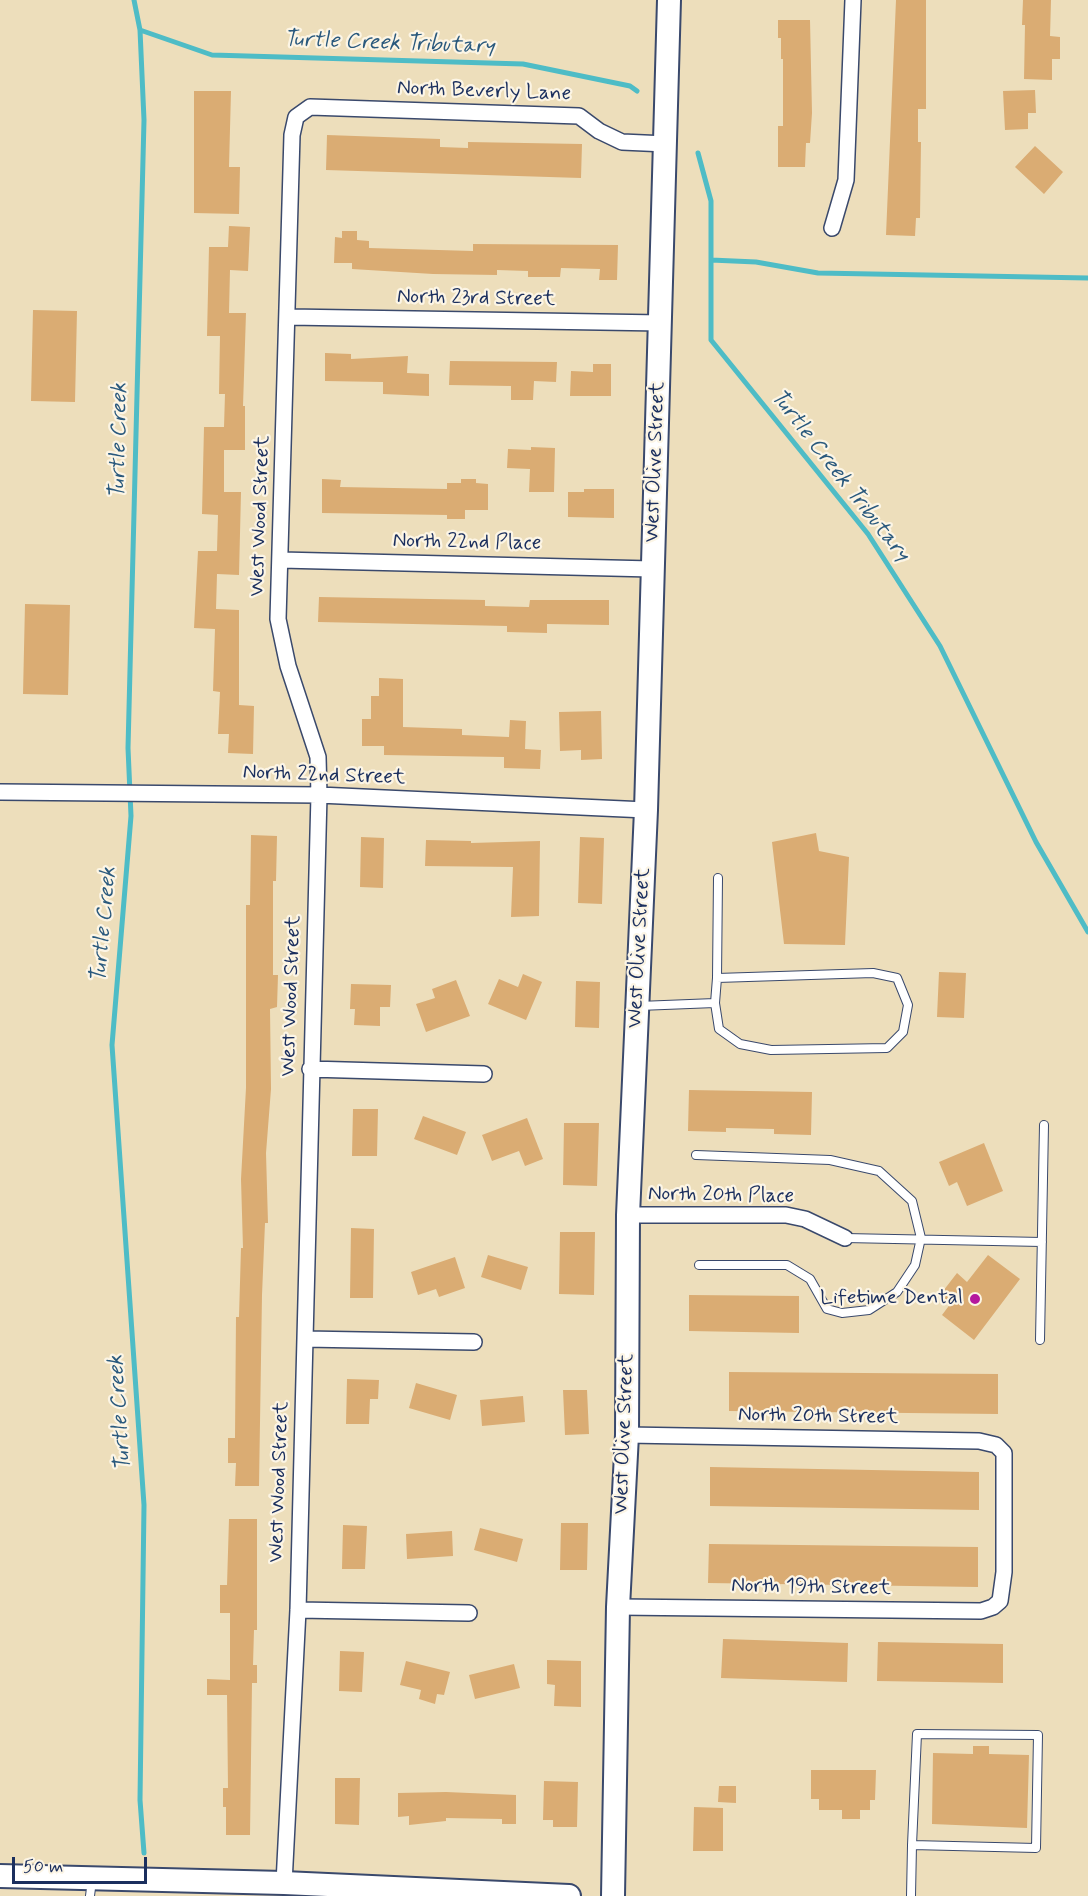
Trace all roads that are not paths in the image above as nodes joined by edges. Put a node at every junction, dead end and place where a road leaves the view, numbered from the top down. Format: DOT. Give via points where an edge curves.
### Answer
graph roads {
  1 [pos="669,0"];
  2 [pos="853,0"];
  3 [pos="296,117"];
  4 [pos="666,144"];
  5 [pos="832,228"];
  6 [pos="289,317"];
  7 [pos="662,323"];
  8 [pos="281,560"];
  9 [pos="652,568"];
  10 [pos="0,792"];
  11 [pos="319,795"];
  12 [pos="646,810"];
  13 [pos="718,878"];
  14 [pos="717,978"];
  15 [pos="715,1003"];
  16 [pos="637,1006"];
  17 [pos="310,1070"];
  18 [pos="484,1074"];
  19 [pos="1044,1125"];
  20 [pos="696,1155"];
  21 [pos="628,1215"];
  22 [pos="845,1238"];
  23 [pos="921,1238"];
  24 [pos="1042,1242"];
  25 [pos="699,1265"];
  26 [pos="305,1339"];
  27 [pos="1040,1340"];
  28 [pos="474,1342"];
  29 [pos="627,1435"];
  30 [pos="1000,1601"];
  31 [pos="618,1607"];
  32 [pos="298,1610"];
  33 [pos="468,1613"];
  34 [pos="912,1845"];
  35 [pos="0,1876"];
  36 [pos="284,1883"];
  37 [pos="91,1887"];
  38 [pos="569,1896"];
  39 [pos="613,1896"];
  40 [pos="911,1896"];
  1 -- 4 [label="main road, West Olive Street"];
  2 -- 5 [label="street" via="846,180"];
  3 -- 4 [label="street, North Beverly Lane" via="310,107 579,116 598,131 622,142"];
  3 -- 6 [label="street, West Wood Street" via="292,135"];
  4 -- 7 [label="main road, West Olive Street"];
  6 -- 7 [label="street, North 23rd Street"];
  6 -- 8 [label="street, West Wood Street"];
  7 -- 9 [label="main road, West Olive Street"];
  8 -- 9 [label="street, North 22nd Place"];
  8 -- 11 [label="street, West Wood Street" via="278,619 288,666 318,757"];
  9 -- 12 [label="main road, West Olive Street"];
  10 -- 11 [label="street, North 22nd Street"];
  11 -- 12 [label="street, North 22nd Street"];
  11 -- 17 [label="street, West Wood Street"];
  12 -- 16 [label="main road, West Olive Street"];
  13 -- 14 [label="lane"];
  14 -- 15 [label="lane"];
  14 -- 15 [label="lane" via="873,973 897,978 908,1005 903,1032 887,1048 771,1050 740,1044 719,1029"];
  15 -- 16 [label="lane"];
  16 -- 21 [label="main road, West Olive Street"];
  17 -- 18 [label="street"];
  17 -- 26 [label="street, West Wood Street"];
  19 -- 24 [label="lane"];
  20 -- 23 [label="lane" via="830,1160 879,1170 912,1201"];
  21 -- 22 [label="street, North 20th Place" via="786,1215 805,1219"];
  21 -- 29 [label="main road, West Olive Street"];
  22 -- 23 [label="lane"];
  23 -- 24 [label="lane"];
  23 -- 25 [label="lane" via="915,1265 897,1292 869,1310 842,1313 827,1309 810,1279 787,1265"];
  24 -- 27 [label="lane"];
  26 -- 28 [label="street"];
  26 -- 32 [label="street, West Wood Street"];
  29 -- 30 [label="street, North 20th Street" via="979,1441 996,1445 1004,1453 1004,1572"];
  29 -- 31 [label="main road, West Olive Street"];
  30 -- 31 [label="street, North 19th Street" via="981,1611"];
  31 -- 39 [label="main road, West Olive Street"];
  32 -- 33 [label="street"];
  32 -- 36 [label="street, West Wood Street"];
  34 -- 34 [label="lane" via="917,1734 1038,1735 1036,1848"];
  34 -- 40 [label="lane"];
  35 -- 37 [label="main road"];
  36 -- 37 [label="main road"];
  36 -- 38 [label="main road"];
}
